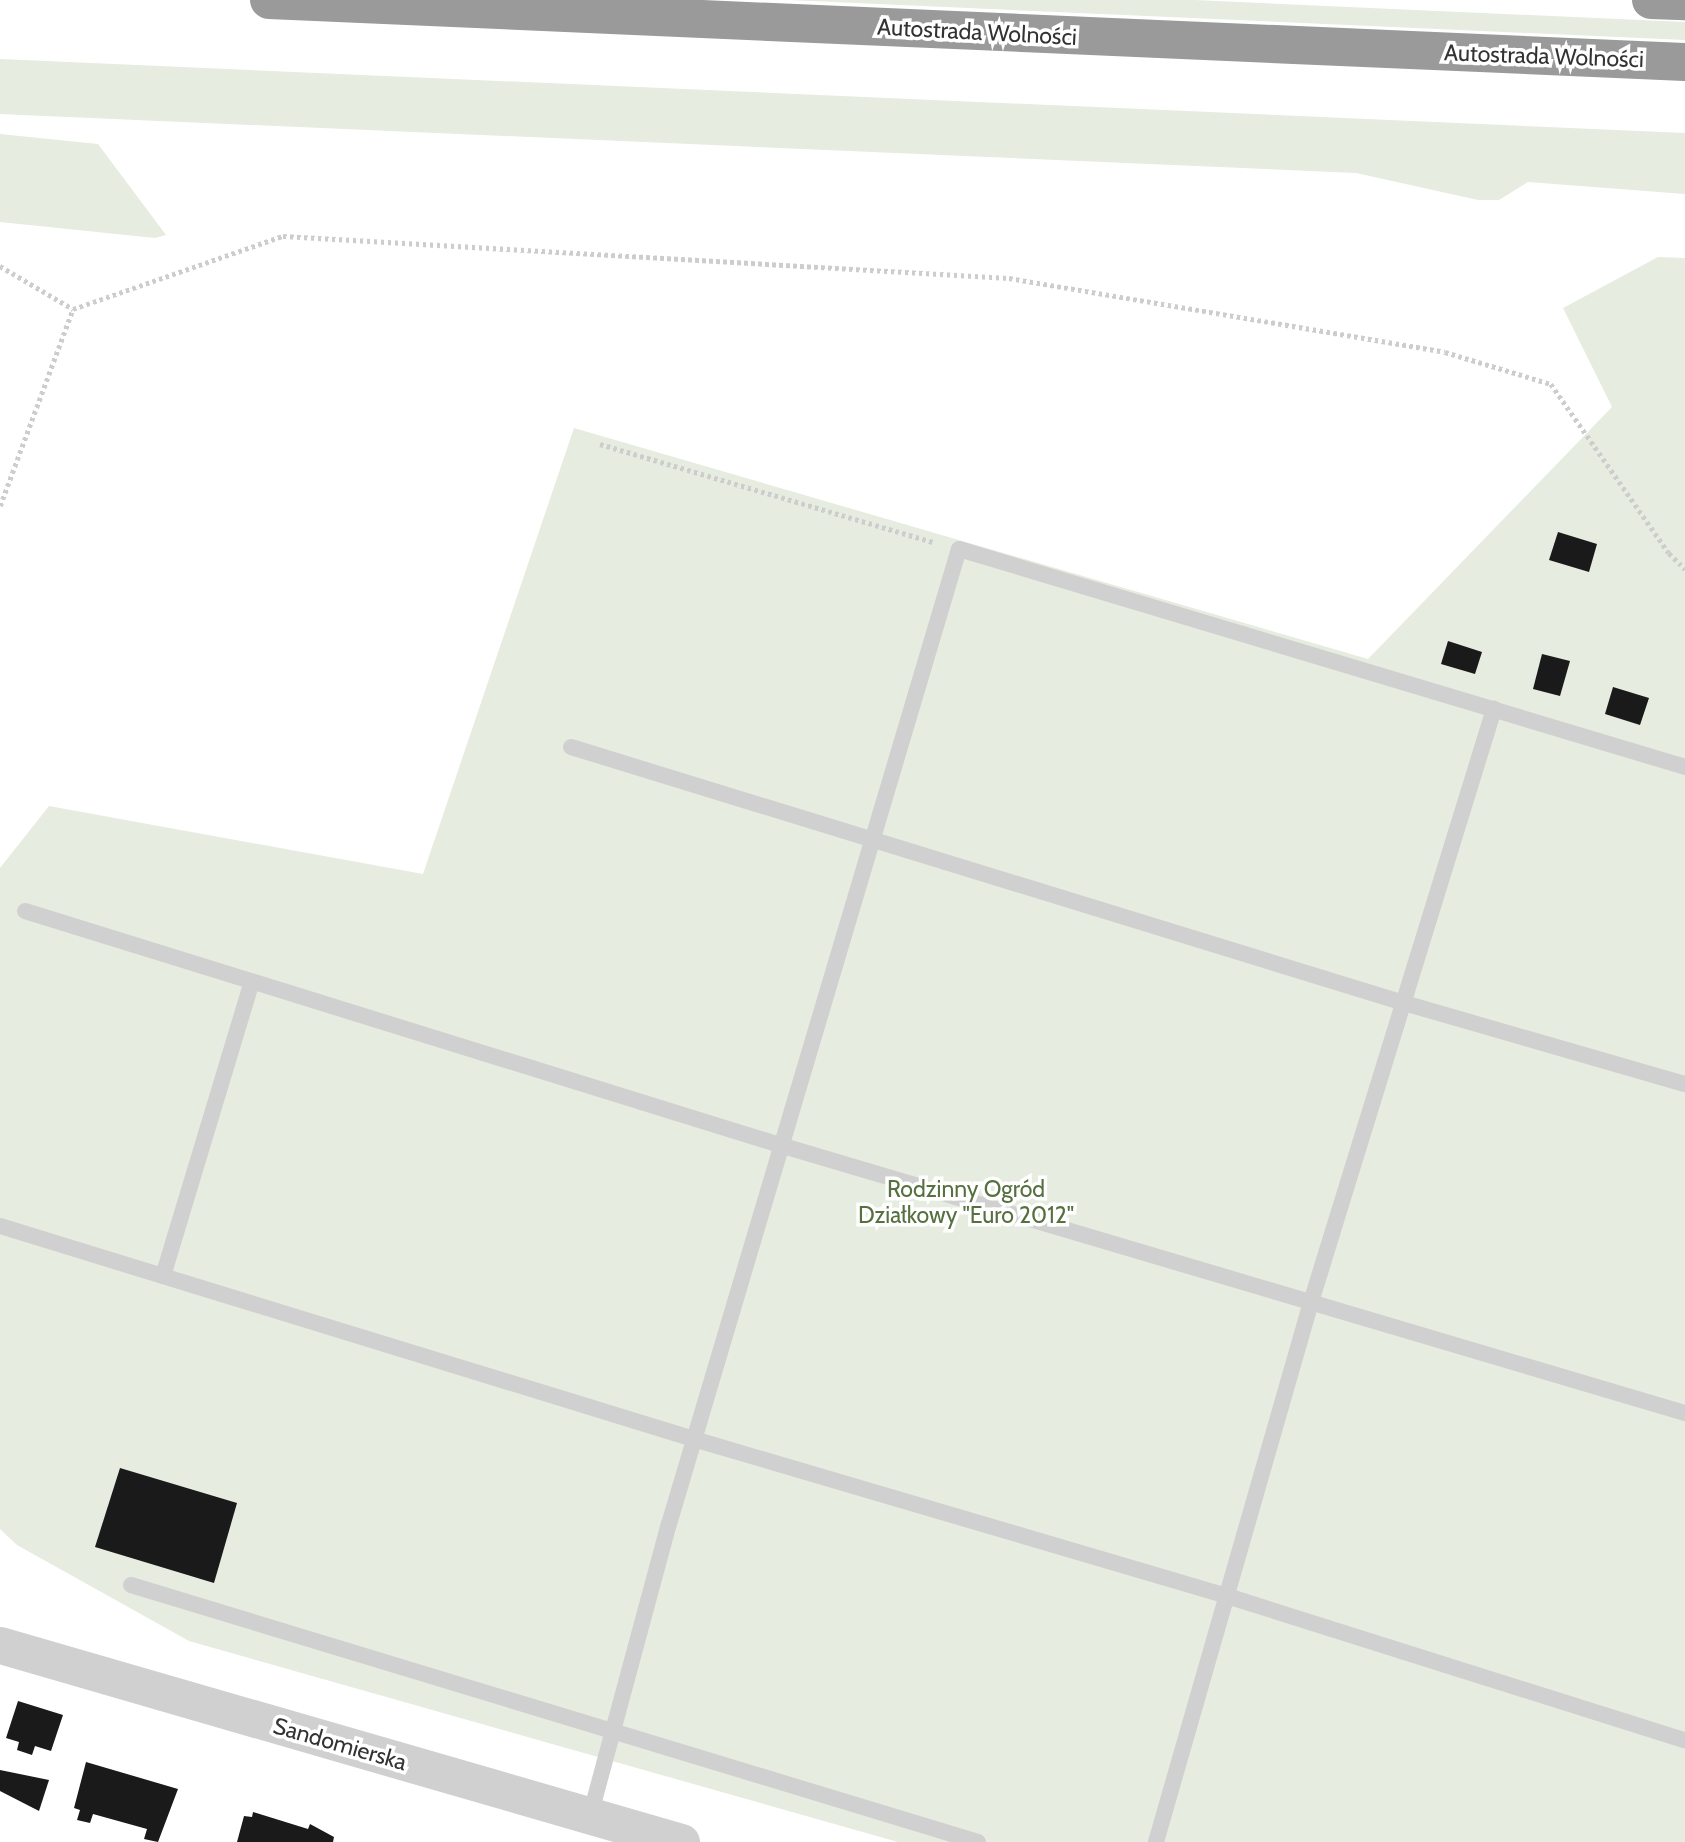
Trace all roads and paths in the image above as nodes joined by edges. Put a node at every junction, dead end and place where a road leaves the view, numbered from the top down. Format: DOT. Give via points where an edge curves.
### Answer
graph roads {
  1 [pos="269,0"];
  2 [pos="1651,0"];
  3 [pos="1685,1"];
  4 [pos="1685,62"];
  5 [pos="0,266"];
  6 [pos="73,309"];
  7 [pos="600,444"];
  8 [pos="0,506"];
  9 [pos="959,549"];
  10 [pos="1685,569"];
  11 [pos="1494,709"];
  12 [pos="571,747"];
  13 [pos="1685,767"];
  14 [pos="871,841"];
  15 [pos="25,911"];
  16 [pos="252,982"];
  17 [pos="1404,1003"];
  18 [pos="1685,1084"];
  19 [pos="780,1145"];
  20 [pos="0,1226"];
  21 [pos="163,1276"];
  22 [pos="1311,1302"];
  23 [pos="1685,1412"];
  24 [pos="697,1440"];
  25 [pos="131,1585"];
  26 [pos="1227,1596"];
  27 [pos="0,1645"];
  28 [pos="612,1732"];
  29 [pos="1685,1740"];
  30 [pos="590,1816"];
  31 [pos="681,1842"];
  32 [pos="978,1842"];
  33 [pos="1156,1842"];
  1 -- 4 [label="highway, Autostrada Wolności"];
  2 -- 3 [label="highway"];
  5 -- 6 [label="path"];
  6 -- 8 [label="path"];
  6 -- 10 [label="path" via="283,236 1009,278 1445,352 1551,384 1669,554"];
  7 -- 9 [label="path"];
  9 -- 11 [label="lane"];
  9 -- 14 [label="lane"];
  11 -- 13 [label="lane"];
  11 -- 17 [label="lane"];
  12 -- 14 [label="lane"];
  14 -- 17 [label="lane"];
  14 -- 19 [label="lane"];
  15 -- 16 [label="lane"];
  16 -- 19 [label="lane"];
  16 -- 21 [label="lane"];
  17 -- 18 [label="lane"];
  17 -- 22 [label="lane"];
  19 -- 22 [label="lane"];
  19 -- 24 [label="lane"];
  20 -- 21 [label="lane"];
  21 -- 24 [label="lane"];
  22 -- 23 [label="lane"];
  22 -- 26 [label="lane"];
  24 -- 26 [label="lane"];
  24 -- 28 [label="lane"];
  25 -- 28 [label="lane"];
  26 -- 29 [label="lane"];
  26 -- 33 [label="lane"];
  27 -- 30 [label="street, Sandomierska"];
  28 -- 30 [label="lane"];
  28 -- 32 [label="lane"];
  30 -- 31 [label="street, Sandomierska"];
}
